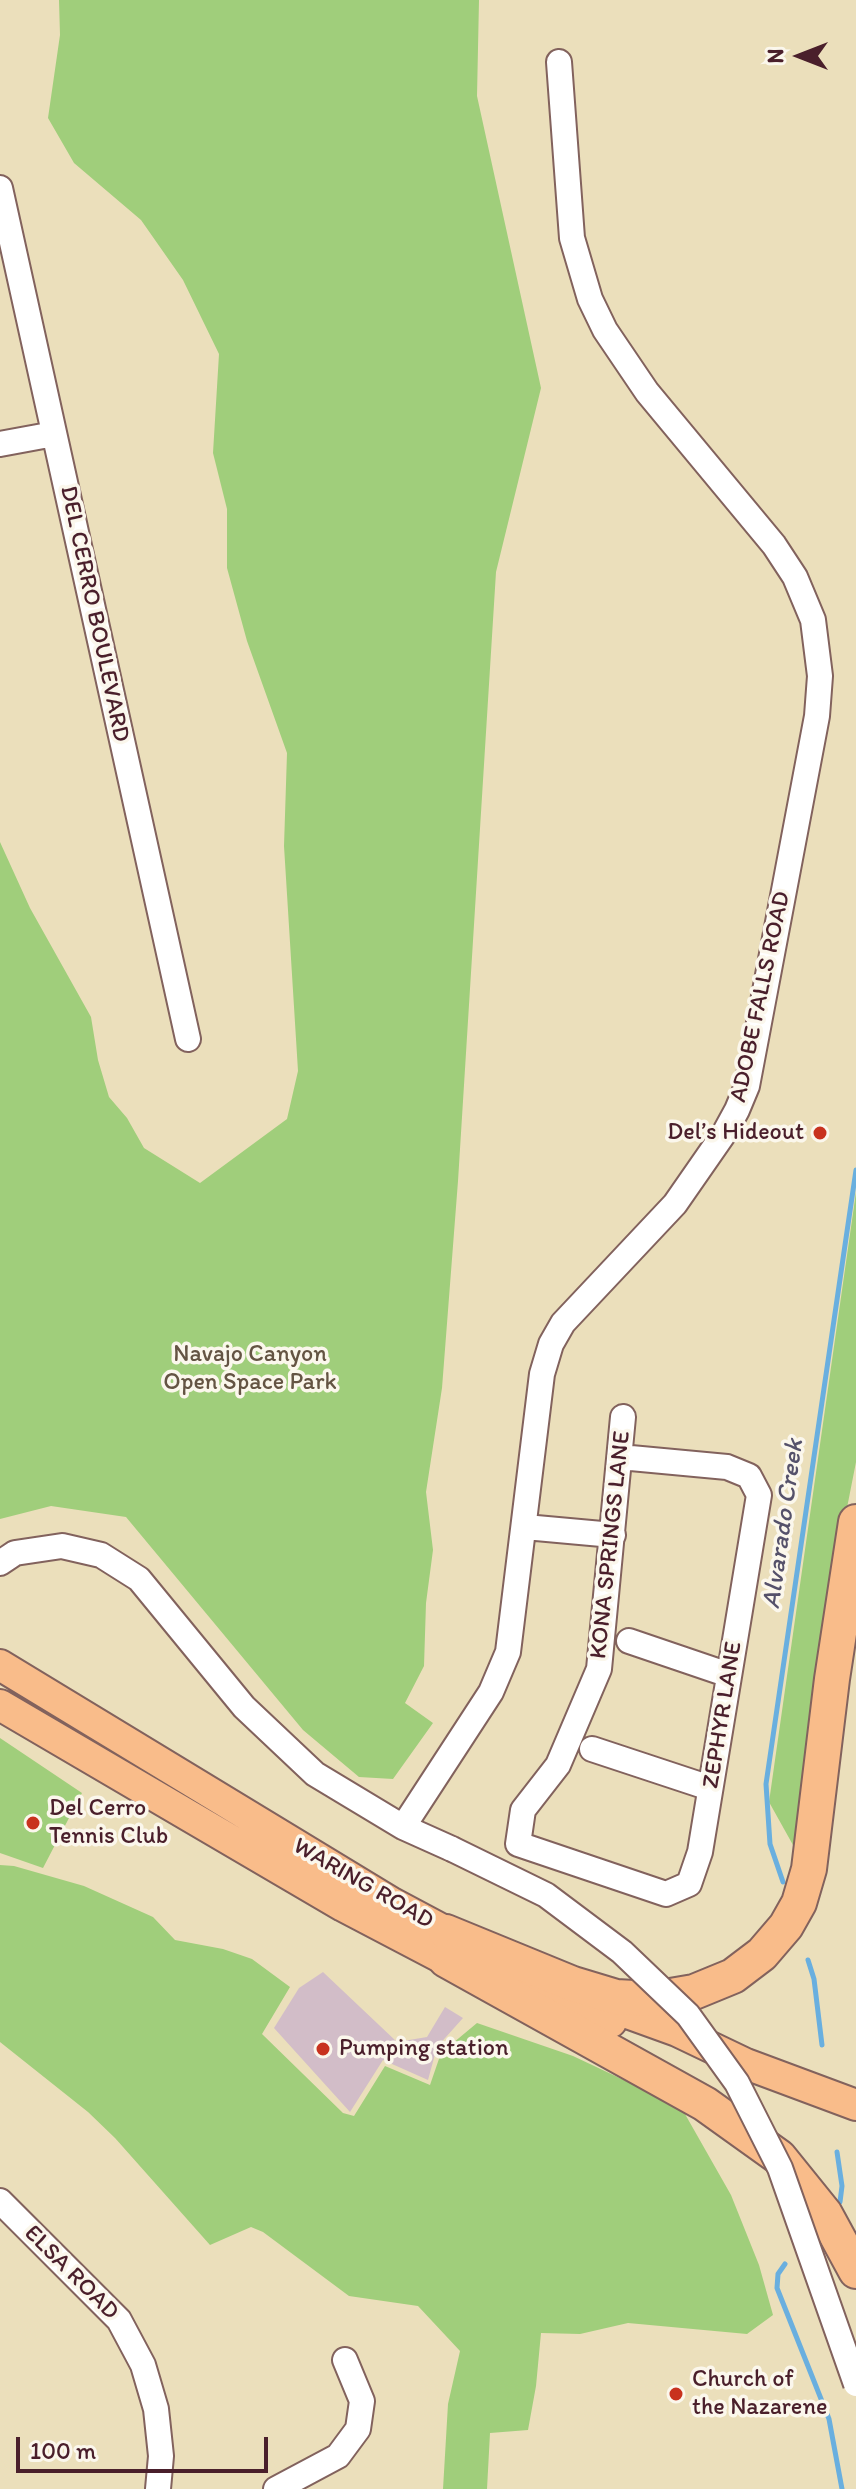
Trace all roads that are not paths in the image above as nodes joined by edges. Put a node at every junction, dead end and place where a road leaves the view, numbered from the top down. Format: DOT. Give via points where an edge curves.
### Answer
graph roads {
  1 [pos="559,62"];
  2 [pos="0,188"];
  3 [pos="54,434"];
  4 [pos="0,444"];
  5 [pos="188,1039"];
  6 [pos="623,1417"];
  7 [pos="620,1457"];
  8 [pos="856,1522"];
  9 [pos="525,1527"];
  10 [pos="613,1535"];
  11 [pos="0,1563"];
  12 [pos="629,1641"];
  13 [pos="0,1665"];
  14 [pos="729,1675"];
  15 [pos="0,1705"];
  16 [pos="592,1749"];
  17 [pos="710,1788"];
  18 [pos="403,1827"];
  19 [pos="666,1894"];
  20 [pos="446,1946"];
  21 [pos="846,2101"];
  22 [pos="0,2201"];
  23 [pos="856,2271"];
  24 [pos="345,2360"];
  25 [pos="856,2384"];
  26 [pos="158,2489"];
  27 [pos="276,2489"];
  1 -- 9 [label="street, ADOBE FALLS ROAD" via="572,238 590,299 647,392 795,577 813,620 820,676 817,716 747,1086 725,1132 675,1204 563,1323 551,1344 542,1374"];
  2 -- 3 [label="street, DEL CERRO BOULEVARD"];
  3 -- 4 [label="street"];
  3 -- 5 [label="street, DEL CERRO BOULEVARD"];
  6 -- 7 [label="street, KONA SPRINGS LANE"];
  7 -- 10 [label="street, KONA SPRINGS LANE"];
  7 -- 14 [label="street, ZEPHYR LANE" via="727,1467 749,1476 759,1495"];
  8 -- 20 [label="highway" via="809,1869 799,1903 762,1954 733,1976 694,1992 653,1999 616,1997"];
  9 -- 10 [label="street"];
  9 -- 18 [label="street, ADOBE FALLS ROAD" via="501,1671"];
  10 -- 19 [label="street, KONA SPRINGS LANE" via="599,1669 558,1765 523,1810 518,1844"];
  11 -- 18 [label="street" via="15,1553 62,1546 101,1555 139,1579 281,1744 315,1774"];
  12 -- 14 [label="street"];
  13 -- 20 [label="main road, WARING ROAD" via="381,1896"];
  14 -- 17 [label="street, ZEPHYR LANE"];
  15 -- 20 [label="main road, WARING ROAD" via="343,1906"];
  16 -- 17 [label="street"];
  17 -- 19 [label="street, ZEPHYR LANE" via="689,1884"];
  18 -- 25 [label="street, bridge" via="546,1895 622,1952 688,2015 737,2083 780,2168"];
  20 -- 21 [label="main road, WARING ROAD" via="677,2031 746,2064"];
  20 -- 23 [label="highway" via="705,2104 779,2157 825,2214"];
  22 -- 26 [label="street, ELSA ROAD" via="119,2320 143,2365 156,2409"];
  24 -- 27 [label="street" via="362,2401 358,2429 338,2456"];
}
